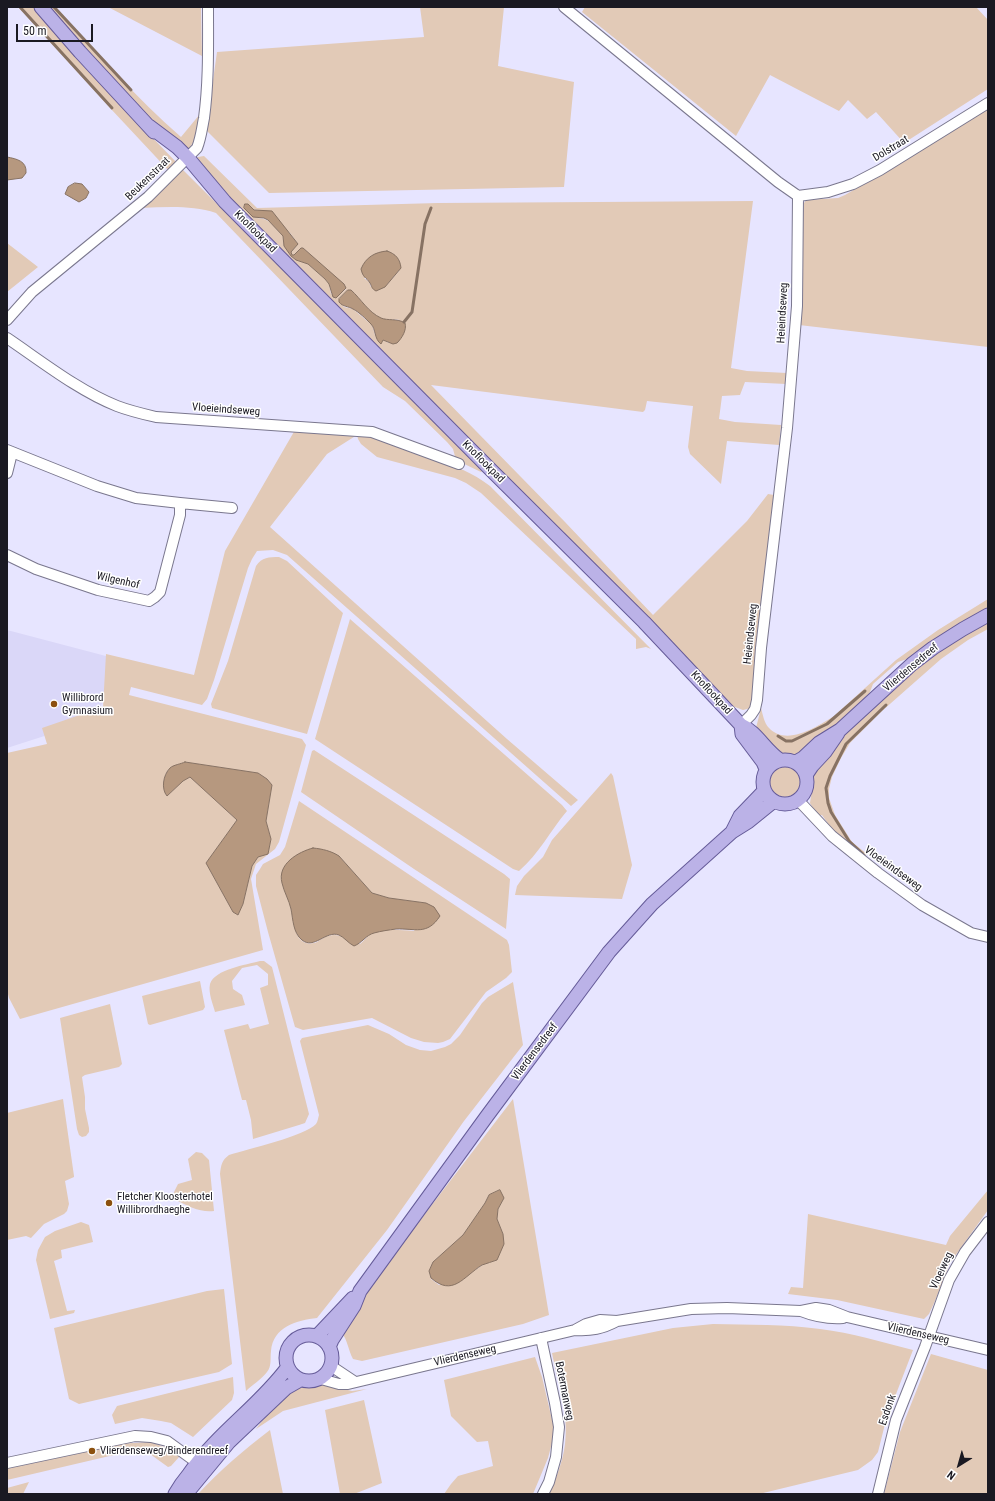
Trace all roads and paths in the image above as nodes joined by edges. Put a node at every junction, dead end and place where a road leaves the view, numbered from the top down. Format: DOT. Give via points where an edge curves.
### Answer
graph roads {
  1 [pos="41,7"];
  2 [pos="208,7"];
  3 [pos="564,7"];
  4 [pos="988,103"];
  5 [pos="185,161"];
  6 [pos="798,196"];
  7 [pos="7,320"];
  8 [pos="7,338"];
  9 [pos="10,451"];
  10 [pos="459,464"];
  11 [pos="7,473"];
  12 [pos="180,503"];
  13 [pos="232,508"];
  14 [pos="7,555"];
  15 [pos="988,615"];
  16 [pos="741,725"];
  17 [pos="840,730"];
  18 [pos="780,760"];
  19 [pos="796,762"];
  20 [pos="766,769"];
  21 [pos="806,775"];
  22 [pos="764,791"];
  23 [pos="798,800"];
  24 [pos="774,801"];
  25 [pos="732,832"];
  26 [pos="988,937"];
  27 [pos="988,1222"];
  28 [pos="360,1291"];
  29 [pos="317,1336"];
  30 [pos="929,1336"];
  31 [pos="541,1338"];
  32 [pos="329,1347"];
  33 [pos="988,1350"];
  34 [pos="331,1366"];
  35 [pos="287,1368"];
  36 [pos="321,1379"];
  37 [pos="300,1380"];
  38 [pos="354,1382"];
  39 [pos="7,1463"];
  40 [pos="201,1465"];
  41 [pos="175,1494"];
  42 [pos="186,1494"];
  43 [pos="544,1494"];
  44 [pos="878,1494"];
  1 -- 5 [label="main road, Knoflookpad" via="149,126 169,152"];
  2 -- 5 [label="street, Beukenstraat" via="206,102 200,140 197,148"];
  3 -- 6 [label="street"];
  4 -- 6 [label="street, Dolstraat" via="853,184 828,192"];
  5 -- 7 [label="street, Beukenstraat" via="134,210 32,292"];
  5 -- 16 [label="main road, Knoflookpad" via="644,622"];
  6 -- 16 [label="street, Heieindseweg" via="797,306 787,428 757,700 755,709"];
  8 -- 10 [label="street, Vloeieindseweg" via="89,392 133,412 156,417 372,432"];
  9 -- 11 [label="street"];
  9 -- 12 [label="street" via="101,488 136,498"];
  12 -- 13 [label="street"];
  12 -- 14 [label="street, Wilgenhof" via="180,515 160,592 149,601 98,590 36,569"];
  15 -- 17 [label="main road, Vlierdensedreef" via="912,664"];
  16 -- 18 [label="main road, Knoflookpad" via="749,728"];
  16 -- 20 [label="main road, Knoflookpad" via="742,734"];
  17 -- 19 [label="main road, Vlierdensedreef"];
  17 -- 21 [label="main road, Vlierdensedreef"];
  18 -- 19 [label="main road"];
  18 -- 20 [label="main road"];
  19 -- 21 [label="main road" via="804,769"];
  20 -- 22 [label="main road" via="762,784"];
  21 -- 23 [label="main road" via="807,788"];
  22 -- 24 [label="main road"];
  22 -- 25 [label="main road, Vlierdensedreef" via="740,816"];
  23 -- 24 [label="main road" via="786,804"];
  23 -- 26 [label="street, Vloeieindseweg" via="832,836 878,874 922,905 971,934"];
  24 -- 25 [label="main road, Vlierdensedreef"];
  25 -- 28 [label="main road, Vlierdensedreef" via="652,904 609,952 486,1116"];
  27 -- 30 [label="street, Vloeiweg" via="965,1252 949,1280"];
  28 -- 29 [label="main road, Vlierdensedreef"];
  28 -- 32 [label="main road, Vlierdensedreef" via="354,1306"];
  29 -- 32 [label="main road"];
  29 -- 35 [label="main road" via="306,1335 296,1338 288,1346 285,1357"];
  30 -- 31 [label="street, Vlierdenseweg" via="816,1308 801,1311 727,1308 691,1309 617,1321 604,1328 575,1330"];
  30 -- 33 [label="street, Vlierdenseweg"];
  30 -- 44 [label="street, Esdonk" via="896,1420"];
  31 -- 38 [label="street, Vlierdenseweg"];
  31 -- 43 [label="street, Botermanweg" via="559,1427 556,1457"];
  32 -- 34 [label="main road"];
  34 -- 36 [label="main road"];
  34 -- 38 [label="street"];
  35 -- 37 [label="main road"];
  35 -- 40 [label="main road" via="278,1380 221,1435"];
  36 -- 37 [label="main road" via="310,1382"];
  36 -- 38 [label="street, Vlierdenseweg" via="340,1384"];
  37 -- 40 [label="main road" via="286,1388"];
  39 -- 40 [label="street" via="135,1436 167,1441"];
  40 -- 41 [label="main road"];
  40 -- 42 [label="main road"];
}
